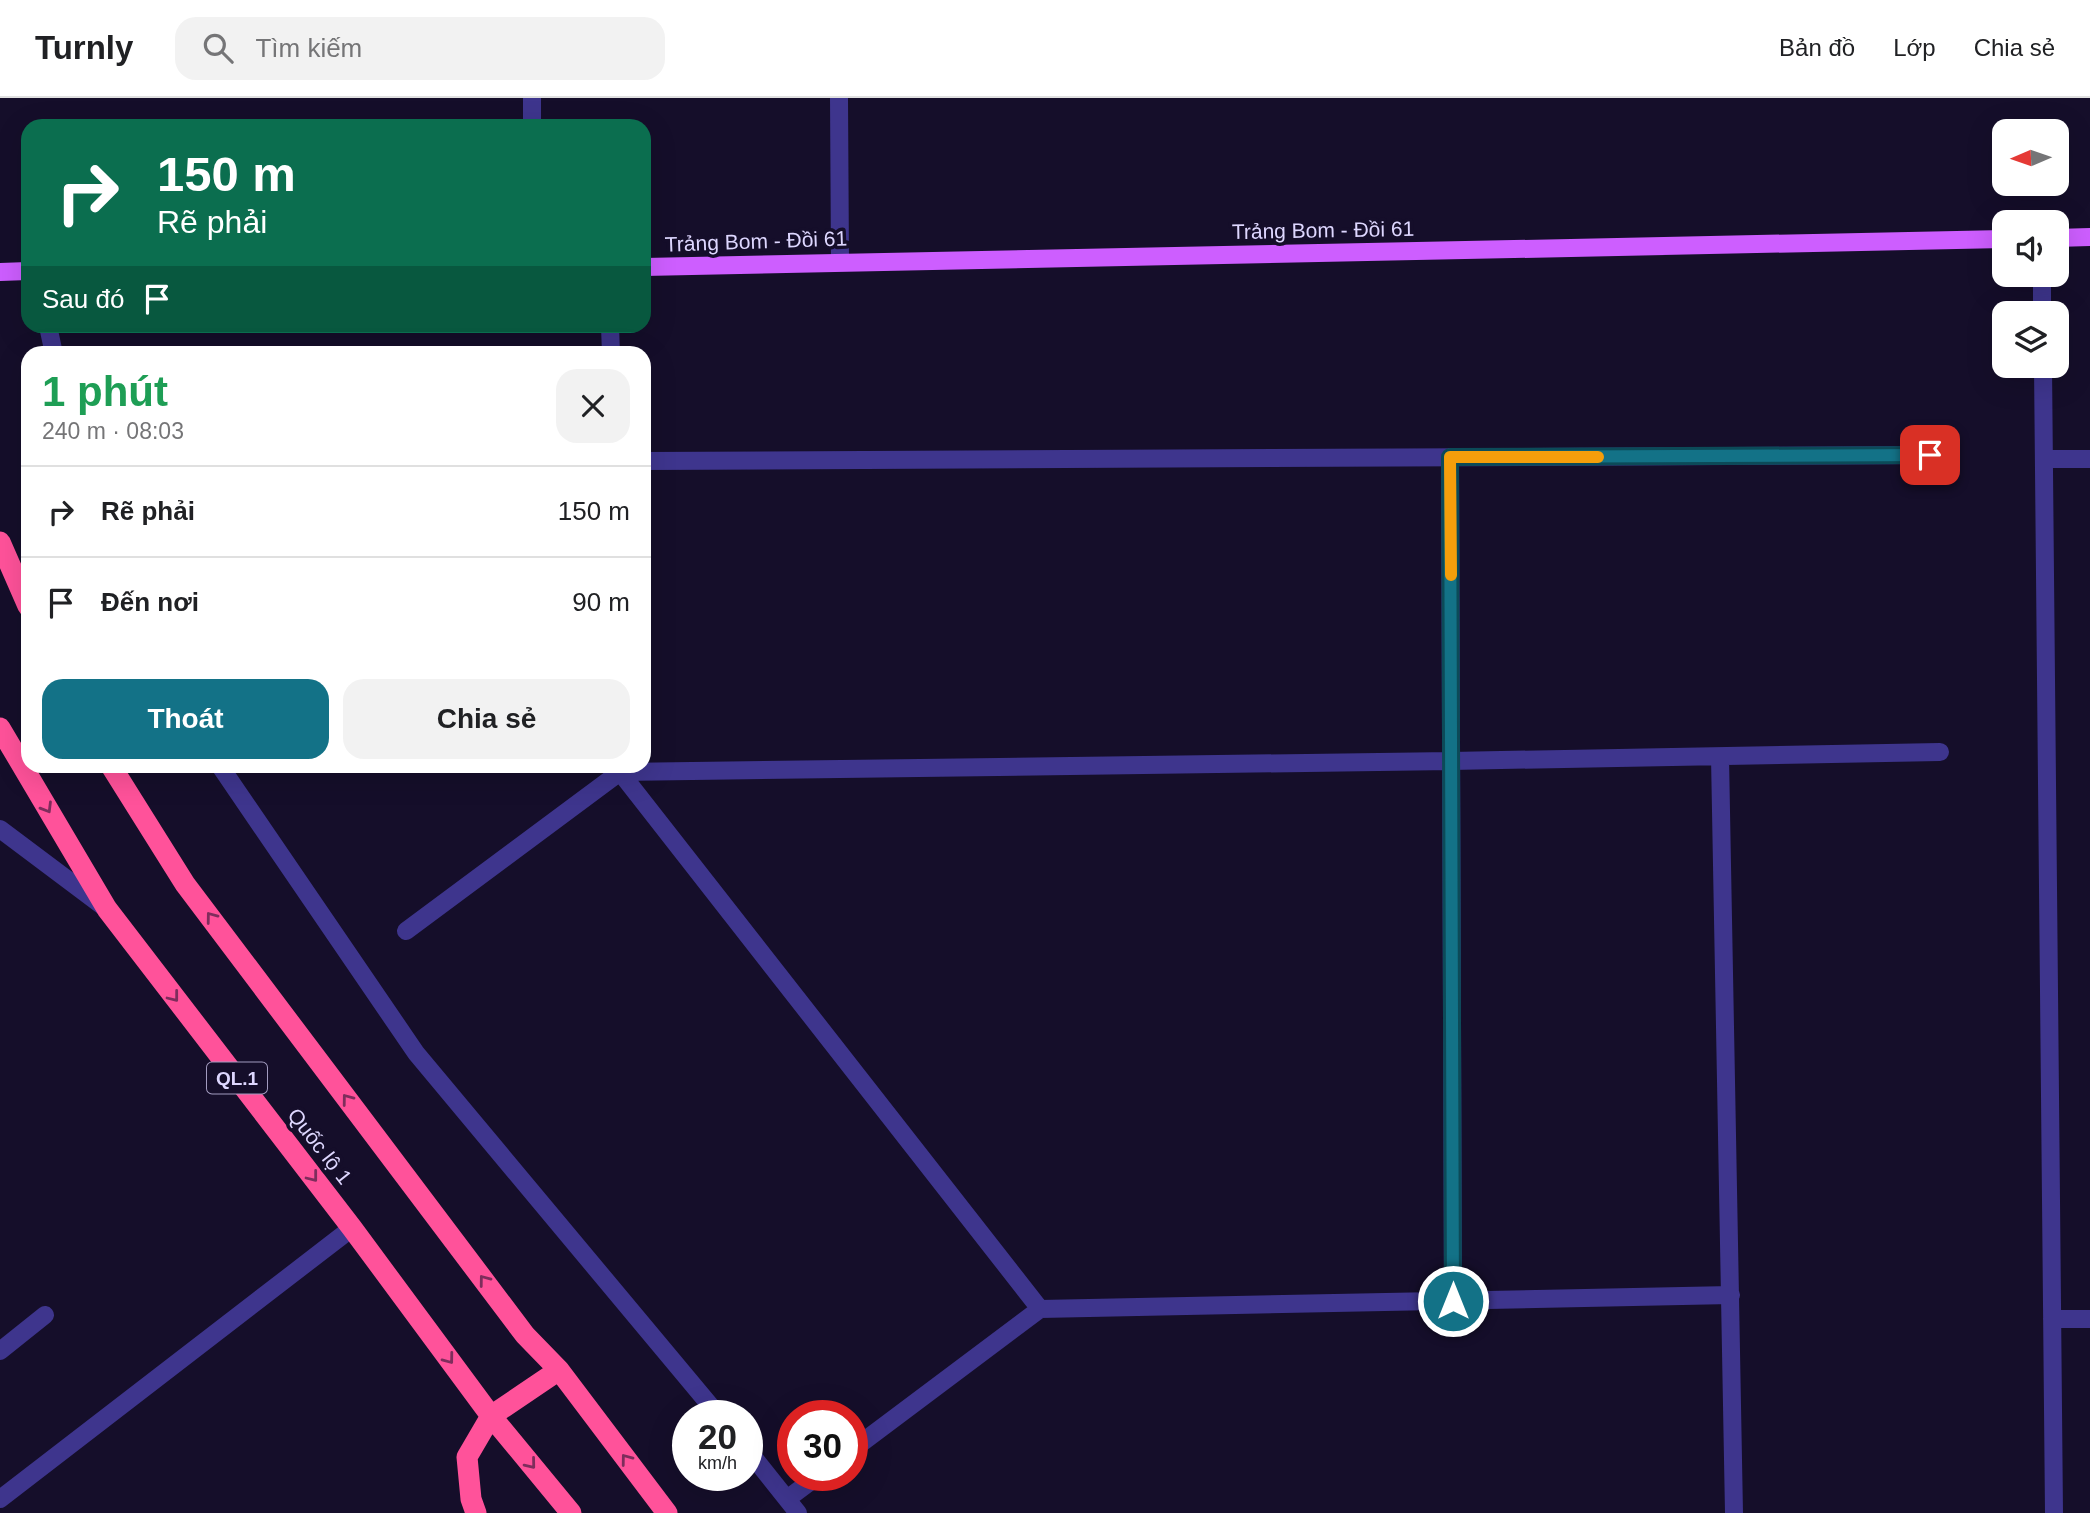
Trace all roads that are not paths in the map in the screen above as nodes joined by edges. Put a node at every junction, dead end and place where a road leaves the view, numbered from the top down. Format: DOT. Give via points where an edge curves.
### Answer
graph roads {
  1 [pos="532,98"];
  2 [pos="839,98"];
  3 [pos="532,119"];
  4 [pos="2090,237"];
  5 [pos="2069,238"];
  6 [pos="1992,239"];
  7 [pos="840,262"];
  8 [pos="651,267"];
  9 [pos="21,271"];
  10 [pos="0,272"];
  11 [pos="2043,378"];
  12 [pos="1930,455"];
  13 [pos="1450,457"];
  14 [pos="2090,459"];
  15 [pos="2044,460"];
  16 [pos="651,461"];
  17 [pos="0,542"];
  18 [pos="21,590"];
  19 [pos="0,728"];
  20 [pos="1940,752"];
  21 [pos="1720,757"];
  22 [pos="1451,761"];
  23 [pos="21,764"];
  24 [pos="651,769"];
  25 [pos="27,773"];
  26 [pos="115,773"];
  27 [pos="225,773"];
  28 [pos="615,773"];
  29 [pos="623,773"];
  30 [pos="0,829"];
  31 [pos="107,909"];
  32 [pos="406,931"];
  33 [pos="352,1228"];
  34 [pos="1731,1295"];
  35 [pos="1453,1301"];
  36 [pos="1040,1309"];
  37 [pos="45,1315"];
  38 [pos="2052,1319"];
  39 [pos="2090,1319"];
  40 [pos="0,1351"];
  41 [pos="559,1370"];
  42 [pos="706,1400"];
  43 [pos="492,1416"];
  44 [pos="868,1438"];
  45 [pos="763,1469"];
  46 [pos="806,1491"];
  47 [pos="0,1499"];
  48 [pos="793,1506"];
  49 [pos="476,1513"];
  50 [pos="571,1513"];
  51 [pos="667,1513"];
  52 [pos="1734,1513"];
  53 [pos="2054,1513"];
  1 -- 3 [label="street"];
  2 -- 7 [label="street"];
  4 -- 5 [label="main road"];
  6 -- 7 [label="main road, Trảng Bom - Đồi 61"];
  7 -- 8 [label="main road, Trảng Bom - Đồi 61"];
  9 -- 10 [label="main road"];
  11 -- 15 [label="street"];
  12 -- 13 [label="street"];
  13 -- 16 [label="street"];
  13 -- 22 [label="street"];
  14 -- 15 [label="street"];
  15 -- 38 [label="street"];
  17 -- 18 [label="highway"];
  19 -- 23 [label="highway, Quốc lộ 1 / QL.1, one-way"];
  20 -- 21 [label="street"];
  21 -- 22 [label="street"];
  21 -- 34 [label="street"];
  22 -- 24 [label="street"];
  22 -- 35 [label="street"];
  25 -- 31 [label="highway, Quốc lộ 1 / QL.1, one-way"];
  41 -- 26 [label="highway, one-way" via="526,1335 186,884"];
  27 -- 42 [label="street" via="416,1053"];
  28 -- 32 [label="street"];
  29 -- 36 [label="street"];
  30 -- 31 [label="street"];
  31 -- 33 [label="highway, Quốc lộ 1 / QL.1, one-way"];
  33 -- 43 [label="highway, Quốc lộ 1 / QL.1, one-way"];
  33 -- 47 [label="street"];
  34 -- 35 [label="street"];
  34 -- 52 [label="street"];
  35 -- 36 [label="street"];
  36 -- 44 [label="street"];
  37 -- 40 [label="street"];
  38 -- 39 [label="street"];
  38 -- 53 [label="street"];
  41 -- 43 [label="highway"];
  51 -- 41 [label="highway, one-way"];
  43 -- 49 [label="highway" via="467,1457"];
  43 -- 50 [label="highway, Quốc lộ 1 / QL.1, one-way"];
  45 -- 48 [label="street"];
  46 -- 48 [label="street"];
}
